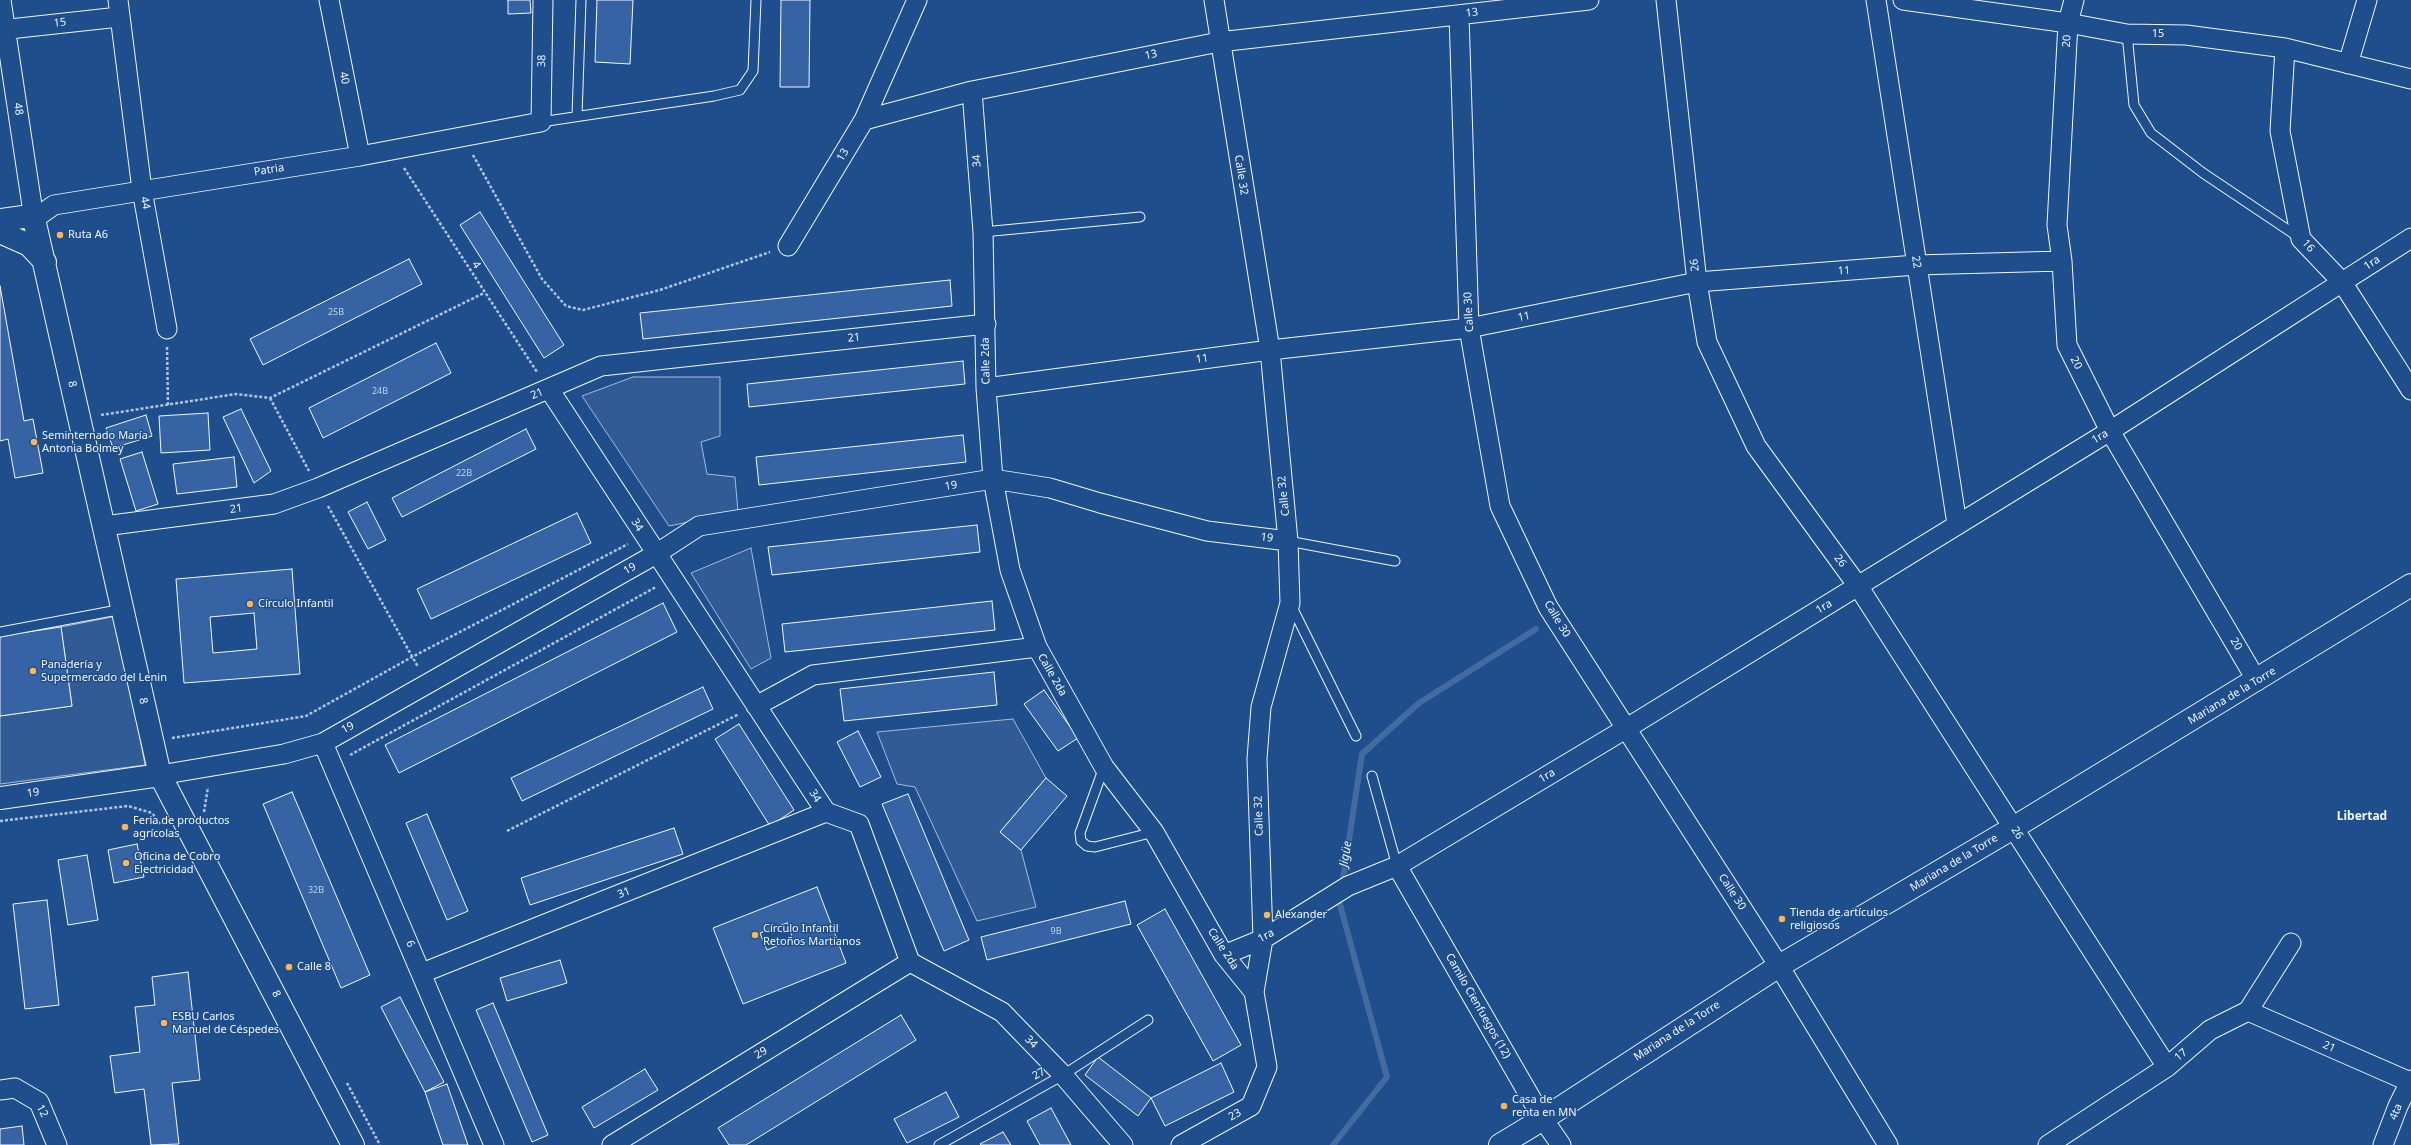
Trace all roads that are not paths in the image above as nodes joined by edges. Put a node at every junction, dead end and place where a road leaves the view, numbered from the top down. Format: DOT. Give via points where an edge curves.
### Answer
graph roads {
  1 [pos="1,0"];
  2 [pos="329,0"];
  3 [pos="543,0"];
  4 [pos="581,0"];
  5 [pos="756,0"];
  6 [pos="917,0"];
  7 [pos="1214,0"];
  8 [pos="1589,0"];
  9 [pos="1666,0"];
  10 [pos="1876,0"];
  11 [pos="1903,0"];
  12 [pos="2074,0"];
  13 [pos="2367,0"];
  14 [pos="1535,3"];
  15 [pos="118,8"];
  16 [pos="1459,15"];
  17 [pos="2068,23"];
  18 [pos="3,29"];
  19 [pos="2127,34"];
  20 [pos="1219,42"];
  21 [pos="2285,48"];
  22 [pos="2348,64"];
  23 [pos="2411,79"];
  24 [pos="972,91"];
  25 [pos="577,116"];
  26 [pos="864,120"];
  27 [pos="541,122"];
  28 [pos="360,156"];
  29 [pos="142,190"];
  30 [pos="1140,217"];
  31 [pos="34,219"];
  32 [pos="0,220"];
  33 [pos="0,232"];
  34 [pos="983,232"];
  35 [pos="2411,238"];
  36 [pos="2301,239"];
  37 [pos="788,246"];
  38 [pos="2062,261"];
  39 [pos="46,262"];
  40 [pos="1916,265"];
  41 [pos="1697,282"];
  42 [pos="2342,282"];
  43 [pos="986,324"];
  44 [pos="1469,328"];
  45 [pos="167,329"];
  46 [pos="1270,350"];
  47 [pos="986,388"];
  48 [pos="549,389"];
  49 [pos="2411,390"];
  50 [pos="2110,431"];
  51 [pos="993,479"];
  52 [pos="1957,524"];
  53 [pos="104,526"];
  54 [pos="1288,541"];
  55 [pos="656,554"];
  56 [pos="1395,562"];
  57 [pos="2411,585"];
  58 [pos="1858,586"];
  59 [pos="1290,603"];
  60 [pos="123,608"];
  61 [pos="0,632"];
  62 [pos="1036,647"];
  63 [pos="2257,681"];
  64 [pos="756,706"];
  65 [pos="1627,728"];
  66 [pos="1356,736"];
  67 [pos="323,743"];
  68 [pos="1104,767"];
  69 [pos="160,775"];
  70 [pos="1372,776"];
  71 [pos="0,798"];
  72 [pos="826,812"];
  73 [pos="2013,828"];
  74 [pos="1154,832"];
  75 [pos="1397,866"];
  76 [pos="1263,939"];
  77 [pos="2291,943"];
  78 [pos="1224,955"];
  79 [pos="910,962"];
  80 [pos="1779,966"];
  81 [pos="422,973"];
  82 [pos="1254,992"];
  83 [pos="2248,1011"];
  84 [pos="1148,1020"];
  85 [pos="1267,1066"];
  86 [pos="2167,1067"];
  87 [pos="1063,1075"];
  88 [pos="2411,1081"];
  89 [pos="7,1089"];
  90 [pos="1543,1119"];
  91 [pos="57,1145"];
  92 [pos="353,1145"];
  93 [pos="494,1145"];
  94 [pos="612,1145"];
  95 [pos="939,1145"];
  96 [pos="1123,1145"];
  97 [pos="1181,1145"];
  98 [pos="1500,1145"];
  99 [pos="1561,1145"];
  100 [pos="1888,1145"];
  101 [pos="2048,1145"];
  102 [pos="2383,1145"];
  1 -- 18 [label="street, 48"];
  2 -- 28 [label="street, 40"];
  3 -- 27 [label="street, 38"];
  4 -- 25 [label="lane"];
  5 -- 25 [label="lane" via="753,72 740,90"];
  6 -- 26 [label="street"];
  7 -- 20 [label="street, Calle 32"];
  8 -- 14 [label="street, 13"];
  9 -- 41 [label="street, 26"];
  10 -- 40 [label="street, 22"];
  11 -- 17 [label="street, 15"];
  12 -- 17 [label="street, 20"];
  13 -- 22 [label="street"];
  14 -- 16 [label="street, 13"];
  15 -- 18 [label="street, 15"];
  15 -- 29 [label="street, 44"];
  16 -- 20 [label="street, 13"];
  16 -- 44 [label="street, Calle 30"];
  17 -- 19 [label="street, 15"];
  17 -- 38 [label="street, 20" via="2057,225"];
  18 -- 31 [label="street, 48"];
  19 -- 21 [label="street, 15" via="2186,34"];
  19 -- 36 [label="lane" via="2134,105 2150,133 2203,173"];
  20 -- 24 [label="street, 13"];
  20 -- 46 [label="street, Calle 32"];
  21 -- 22 [label="street, 15"];
  21 -- 36 [label="street, 16" via="2280,131"];
  22 -- 23 [label="street, 15"];
  24 -- 26 [label="street, 13"];
  24 -- 34 [label="street, 34"];
  25 -- 27 [label="lane"];
  26 -- 37 [label="street, 13"];
  27 -- 28 [label="street, Patria"];
  28 -- 29 [label="street, Patria"];
  29 -- 31 [label="street, Patria" via="54,205"];
  29 -- 45 [label="street, 44"];
  30 -- 34 [label="lane"];
  31 -- 32 [label="street" via="23,217"];
  31 -- 39 [label="street, 8"];
  33 -- 39 [label="street" via="29,245"];
  34 -- 43 [label="street, Calle 2da"];
  35 -- 42 [label="street, 1ra"];
  36 -- 42 [label="street, 16"];
  38 -- 40 [label="street, 11"];
  38 -- 50 [label="street, 20" via="2067,345"];
  39 -- 53 [label="street, 8"];
  40 -- 41 [label="street, 11"];
  40 -- 52 [label="street, 22"];
  41 -- 44 [label="street, 11"];
  41 -- 58 [label="street, 26" via="1707,342 1756,446"];
  42 -- 49 [label="street, 16"];
  42 -- 50 [label="street, 1ra"];
  43 -- 47 [label="street, Calle 2da"];
  43 -- 48 [label="street, 21" via="601,366"];
  44 -- 46 [label="street, 11"];
  44 -- 65 [label="street, Calle 30" via="1500,506 1548,607"];
  46 -- 47 [label="street, 11"];
  46 -- 54 [label="street, Calle 32"];
  47 -- 51 [label="street, Calle 2da"];
  48 -- 53 [label="street, 21" via="318,488 274,504"];
  48 -- 55 [label="street, 34"];
  50 -- 52 [label="street, 1ra"];
  50 -- 63 [label="street, 20"];
  51 -- 54 [label="street, 19" via="1050,488 1208,531"];
  51 -- 55 [label="street, 19" via="699,526"];
  51 -- 62 [label="street, Calle 2da" via="1010,570"];
  52 -- 58 [label="street, 1ra"];
  53 -- 60 [label="street, 8"];
  54 -- 56 [label="lane"];
  54 -- 59 [label="street, Calle 32"];
  55 -- 64 [label="street, 34"];
  55 -- 67 [label="street, 19"];
  57 -- 63 [label="street, Mariana de la Torre"];
  58 -- 65 [label="street, 1ra"];
  58 -- 73 [label="street, 26"];
  59 -- 66 [label="lane"];
  59 -- 76 [label="street, Calle 32" via="1261,707 1257,759"];
  60 -- 61 [label="lane"];
  60 -- 69 [label="street, 8"];
  62 -- 64 [label="street" via="813,676"];
  62 -- 68 [label="street, Calle 2da"];
  63 -- 73 [label="street, Mariana de la Torre"];
  64 -- 72 [label="street, 34"];
  65 -- 75 [label="street, 1ra"];
  65 -- 80 [label="street, Calle 30"];
  67 -- 69 [label="street, 19" via="284,754"];
  67 -- 81 [label="street, 6"];
  68 -- 74 [label="street, Calle 2da"];
  68 -- 74 [label="lane" via="1080,833 1081,841 1087,846 1095,847"];
  69 -- 71 [label="street, 19"];
  69 -- 92 [label="street, 8"];
  70 -- 75 [label="lane"];
  72 -- 79 [label="street, 34" via="859,824"];
  72 -- 81 [label="street, 31"];
  73 -- 80 [label="street, Mariana de la Torre"];
  73 -- 86 [label="street, 26"];
  74 -- 78 [label="street, Calle 2da"];
  75 -- 76 [label="street, 1ra" via="1348,886"];
  75 -- 90 [label="street, Camilo Cienfuegos (12)"];
  76 -- 78 [label="street, 1ra"];
  76 -- 82 [label="street, Calle 32"];
  77 -- 83 [label="street"];
  78 -- 82 [label="street, Calle 2da"];
  79 -- 87 [label="street, 34" via="1002,1012"];
  79 -- 94 [label="street, 29"];
  80 -- 90 [label="street, Mariana de la Torre"];
  80 -- 100 [label="street, Calle 30"];
  81 -- 93 [label="street, 6"];
  82 -- 85 [label="street, Calle 2da"];
  83 -- 86 [label="street, 17" via="2210,1030"];
  83 -- 88 [label="street, 21"];
  84 -- 87 [label="lane, 27"];
  85 -- 97 [label="street, 23" via="1252,1106"];
  86 -- 101 [label="street, 17"];
  87 -- 95 [label="lane, 27"];
  87 -- 96 [label="street, 34"];
  88 -- 102 [label="street, 4ta"];
  89 -- 91 [label="street, 12" via="39,1102"];
  90 -- 98 [label="street, Mariana de la Torre"];
  90 -- 99 [label="street, Camilo Cienfuegos (12)"];
}
